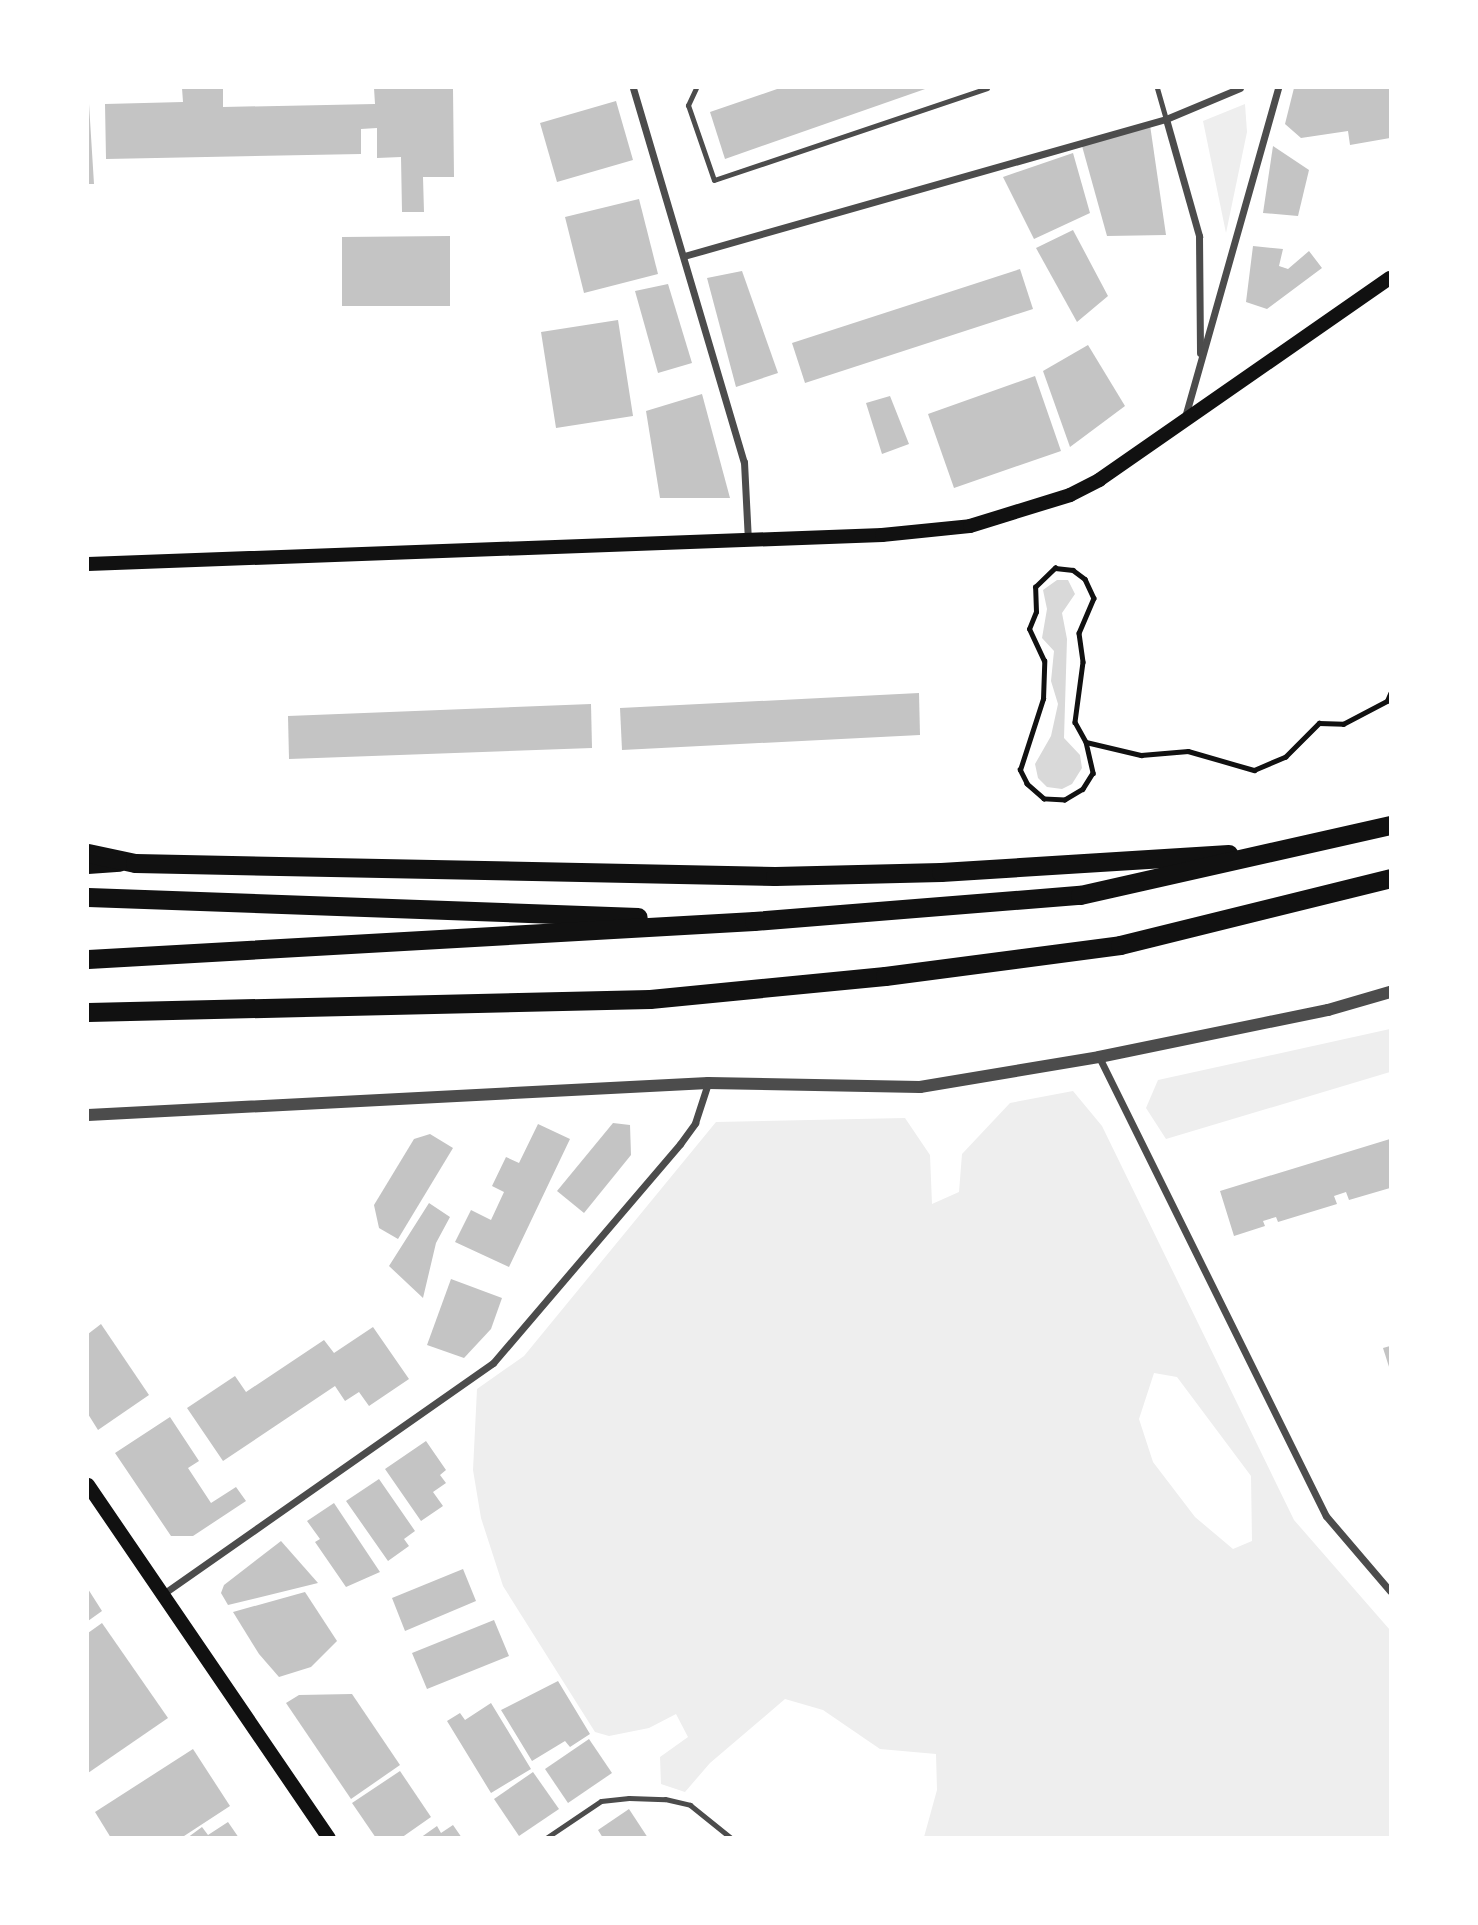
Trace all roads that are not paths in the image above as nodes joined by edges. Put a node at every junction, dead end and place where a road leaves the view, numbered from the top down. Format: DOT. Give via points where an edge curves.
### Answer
graph roads {
  1 [pos="633,88"];
  2 [pos="696,88"];
  3 [pos="987,88"];
  4 [pos="1157,88"];
  5 [pos="1240,88"];
  6 [pos="1278,88"];
  7 [pos="1167,119"];
  8 [pos="684,256"];
  9 [pos="1391,278"];
  10 [pos="1200,365"];
  11 [pos="1183,424"];
  12 [pos="748,540"];
  13 [pos="88,564"];
  14 [pos="1391,825"];
  15 [pos="1299,849"];
  16 [pos="88,853"];
  17 [pos="135,863"];
  18 [pos="88,867"];
  19 [pos="1391,878"];
  20 [pos="93,898"];
  21 [pos="754,921"];
  22 [pos="95,958"];
  23 [pos="1391,992"];
  24 [pos="88,1012"];
  25 [pos="1099,1057"];
  26 [pos="708,1083"];
  27 [pos="88,1115"];
  28 [pos="88,1485"];
  29 [pos="1391,1591"];
  30 [pos="162,1595"];
  31 [pos="329,1838"];
  32 [pos="546,1838"];
  33 [pos="731,1838"];
  1 -- 8 [label="street"];
  2 -- 3 [label="lane" via="688,105 714,180"];
  4 -- 7 [label="lane"];
  5 -- 7 [label="street"];
  6 -- 10 [label="street"];
  7 -- 8 [label="street"];
  7 -- 10 [label="street" via="1199,236"];
  8 -- 12 [label="street" via="744,462"];
  9 -- 11 [label="main road"];
  10 -- 11 [label="street"];
  11 -- 12 [label="main road" via="1099,480 1003,517 933,531"];
  12 -- 13 [label="main road"];
  14 -- 15 [label="highway"];
  15 -- 17 [label="highway" via="941,872 775,876"];
  15 -- 21 [label="highway" via="1080,895"];
  16 -- 17 [label="highway"];
  17 -- 18 [label="main road"];
  19 -- 24 [label="highway" via="1120,944 885,976 650,999"];
  20 -- 21 [label="highway"];
  21 -- 22 [label="highway"];
  23 -- 25 [label="street" via="1328,1010"];
  25 -- 26 [label="street" via="920,1087"];
  25 -- 29 [label="street" via="1326,1516"];
  26 -- 27 [label="street"];
  26 -- 30 [label="street" via="695,1123 680,1144 493,1363"];
  28 -- 30 [label="main road"];
  30 -- 31 [label="main road"];
  32 -- 33 [label="lane" via="601,1801 665,1798 690,1805"];
}
